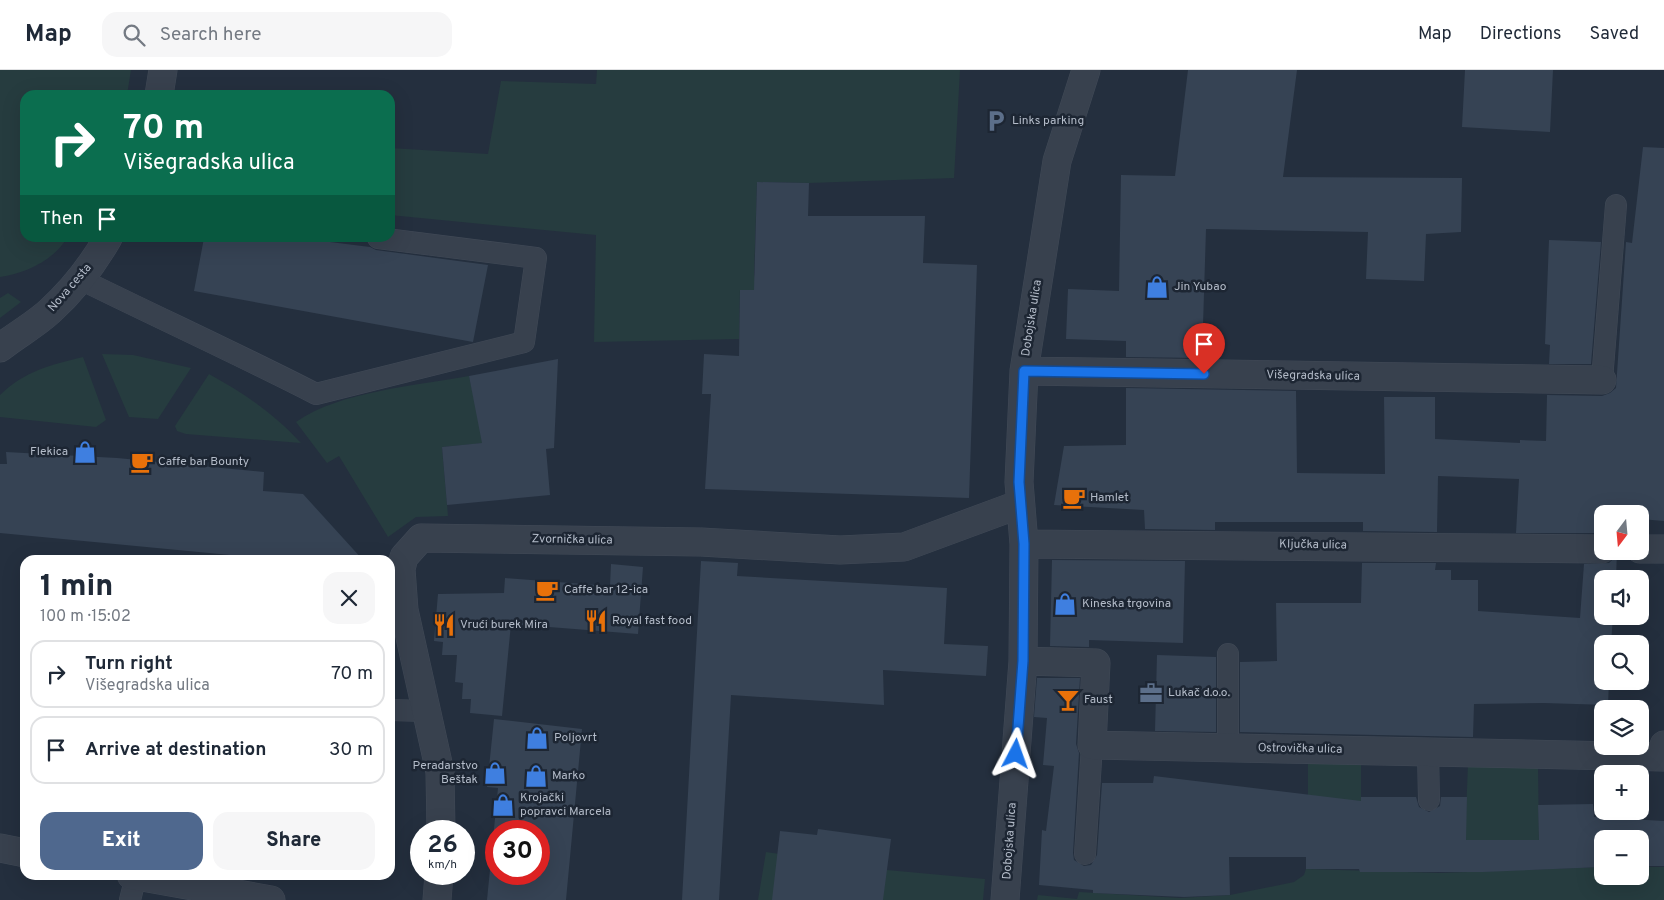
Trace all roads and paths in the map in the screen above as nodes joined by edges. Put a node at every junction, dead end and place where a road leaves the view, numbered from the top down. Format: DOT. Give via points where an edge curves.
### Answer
graph roads {
  1 [pos="163,70"];
  2 [pos="1086,70"];
  3 [pos="160,90"];
  4 [pos="1616,205"];
  5 [pos="395,240"];
  6 [pos="105,242"];
  7 [pos="80,279"];
  8 [pos="0,348"];
  9 [pos="1024,371"];
  10 [pos="1602,380"];
  11 [pos="1020,504"];
  12 [pos="1024,544"];
  13 [pos="1594,548"];
  14 [pos="1649,549"];
  15 [pos="1664,549"];
  16 [pos="1228,654"];
  17 [pos="1023,661"];
  18 [pos="395,710"];
  19 [pos="426,711"];
  20 [pos="1092,745"];
  21 [pos="1228,748"];
  22 [pos="1663,751"];
  23 [pos="1428,753"];
  24 [pos="1429,800"];
  25 [pos="441,820"];
  26 [pos="0,848"];
  27 [pos="20,852"];
  28 [pos="1085,854"];
  29 [pos="132,884"];
  30 [pos="438,885"];
  31 [pos="271,900"];
  32 [pos="437,900"];
  33 [pos="1005,900"];
  1 -- 3 [label="street"];
  2 -- 9 [label="street, Dobojska ulica" via="1056,162"];
  4 -- 10 [label="lane"];
  5 -- 7 [label="lane" via="536,258 524,342 316,394"];
  6 -- 7 [label="street, Nova cesta"];
  7 -- 8 [label="street, Nova cesta" via="50,312"];
  9 -- 10 [label="street, Višegradska ulica"];
  9 -- 11 [label="street, Dobojska ulica"];
  11 -- 12 [label="street, Dobojska ulica"];
  11 -- 19 [label="street, Zvornička ulica" via="904,547 840,550 701,542 421,538 404,557 400,569 404,610"];
  12 -- 13 [label="street, Ključka ulica"];
  12 -- 17 [label="street, Dobojska ulica"];
  14 -- 15 [label="street"];
  16 -- 21 [label="lane"];
  17 -- 20 [label="street" via="1096,663"];
  17 -- 33 [label="street, Dobojska ulica"];
  18 -- 19 [label="lane"];
  19 -- 25 [label="street, Zvornička ulica" via="440,772"];
  20 -- 21 [label="street, Ostrovička ulica"];
  20 -- 28 [label="lane"];
  21 -- 23 [label="street, Ostrovička ulica"];
  22 -- 23 [label="street, Ostrovička ulica"];
  23 -- 24 [label="lane"];
  26 -- 27 [label="street"];
  29 -- 31 [label="street"];
  30 -- 32 [label="street"];
}
